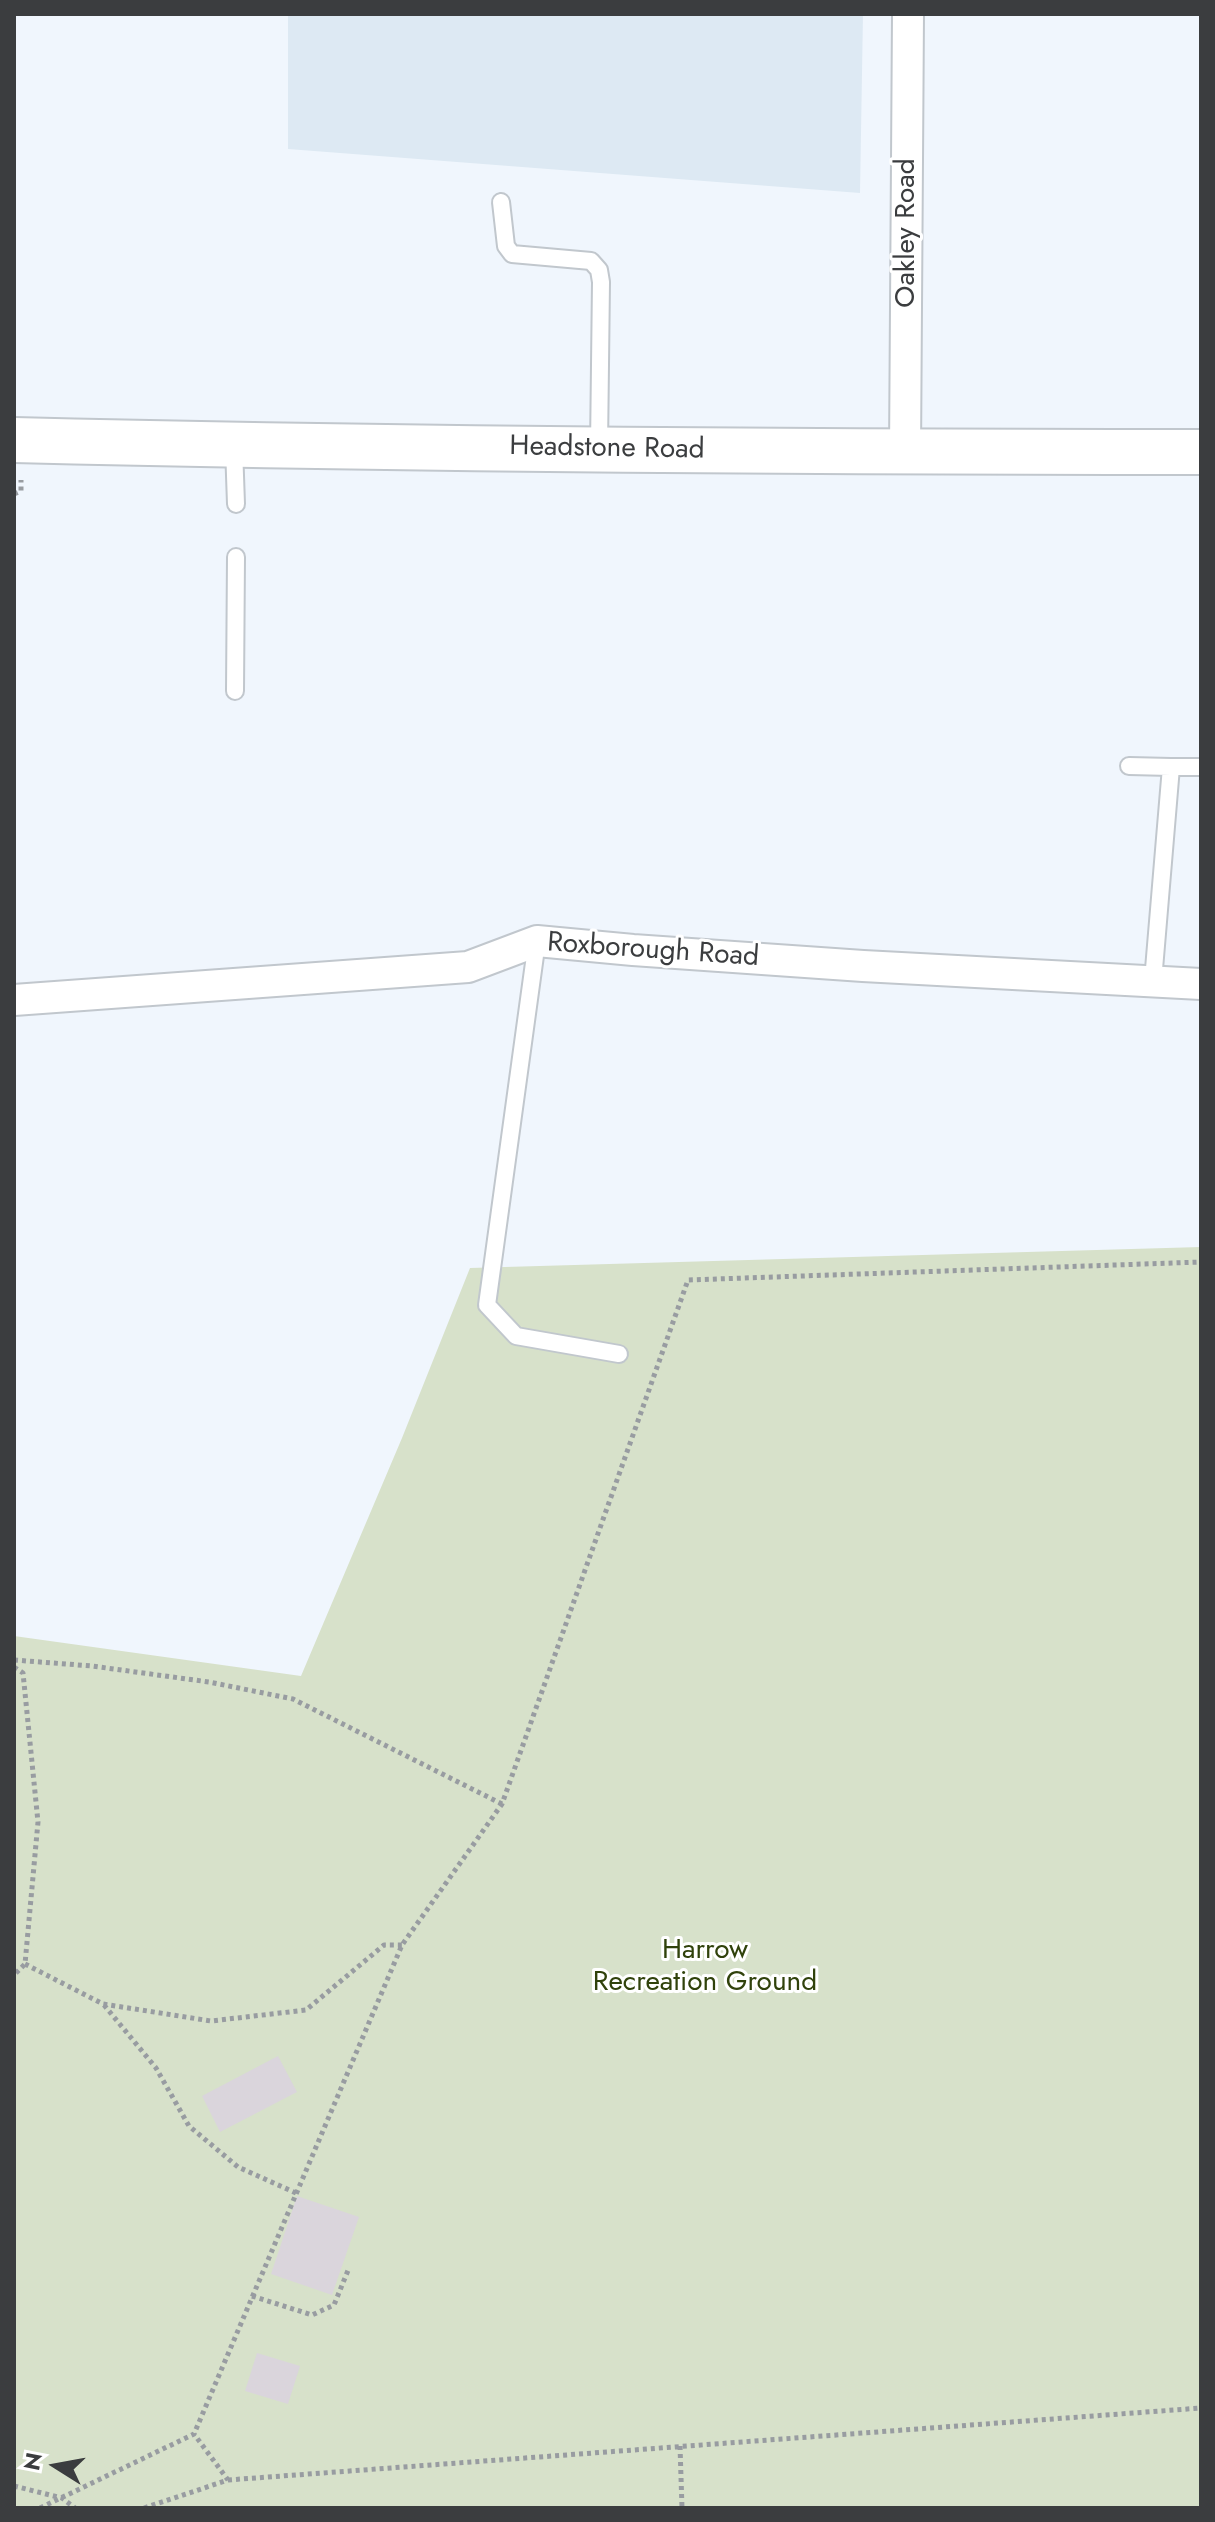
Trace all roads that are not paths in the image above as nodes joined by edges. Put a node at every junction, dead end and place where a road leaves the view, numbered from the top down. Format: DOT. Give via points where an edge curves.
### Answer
graph roads {
  1 [pos="908,14"];
  2 [pos="501,202"];
  3 [pos="14,440"];
  4 [pos="234,445"];
  5 [pos="599,449"];
  6 [pos="905,452"];
  7 [pos="1201,452"];
  8 [pos="236,504"];
  9 [pos="236,557"];
  10 [pos="235,691"];
  11 [pos="1129,766"];
  12 [pos="1171,767"];
  13 [pos="1201,767"];
  14 [pos="537,941"];
  15 [pos="1153,981"];
  16 [pos="1201,984"];
  17 [pos="14,1000"];
  18 [pos="619,1354"];
  1 -- 6 [label="street, Oakley Road"];
  2 -- 5 [label="lane" via="506,246 512,254 591,261 599,270"];
  3 -- 4 [label="street, Headstone Road"];
  4 -- 5 [label="street, Headstone Road"];
  4 -- 8 [label="lane"];
  5 -- 6 [label="street, Headstone Road"];
  6 -- 7 [label="street, Headstone Road"];
  9 -- 10 [label="lane"];
  11 -- 12 [label="lane"];
  12 -- 13 [label="lane"];
  12 -- 15 [label="lane"];
  14 -- 15 [label="street, Roxborough Road"];
  14 -- 17 [label="street, Roxborough Road" via="468,967"];
  14 -- 18 [label="lane" via="487,1305 516,1336"];
  15 -- 16 [label="street, Roxborough Road"];
}
